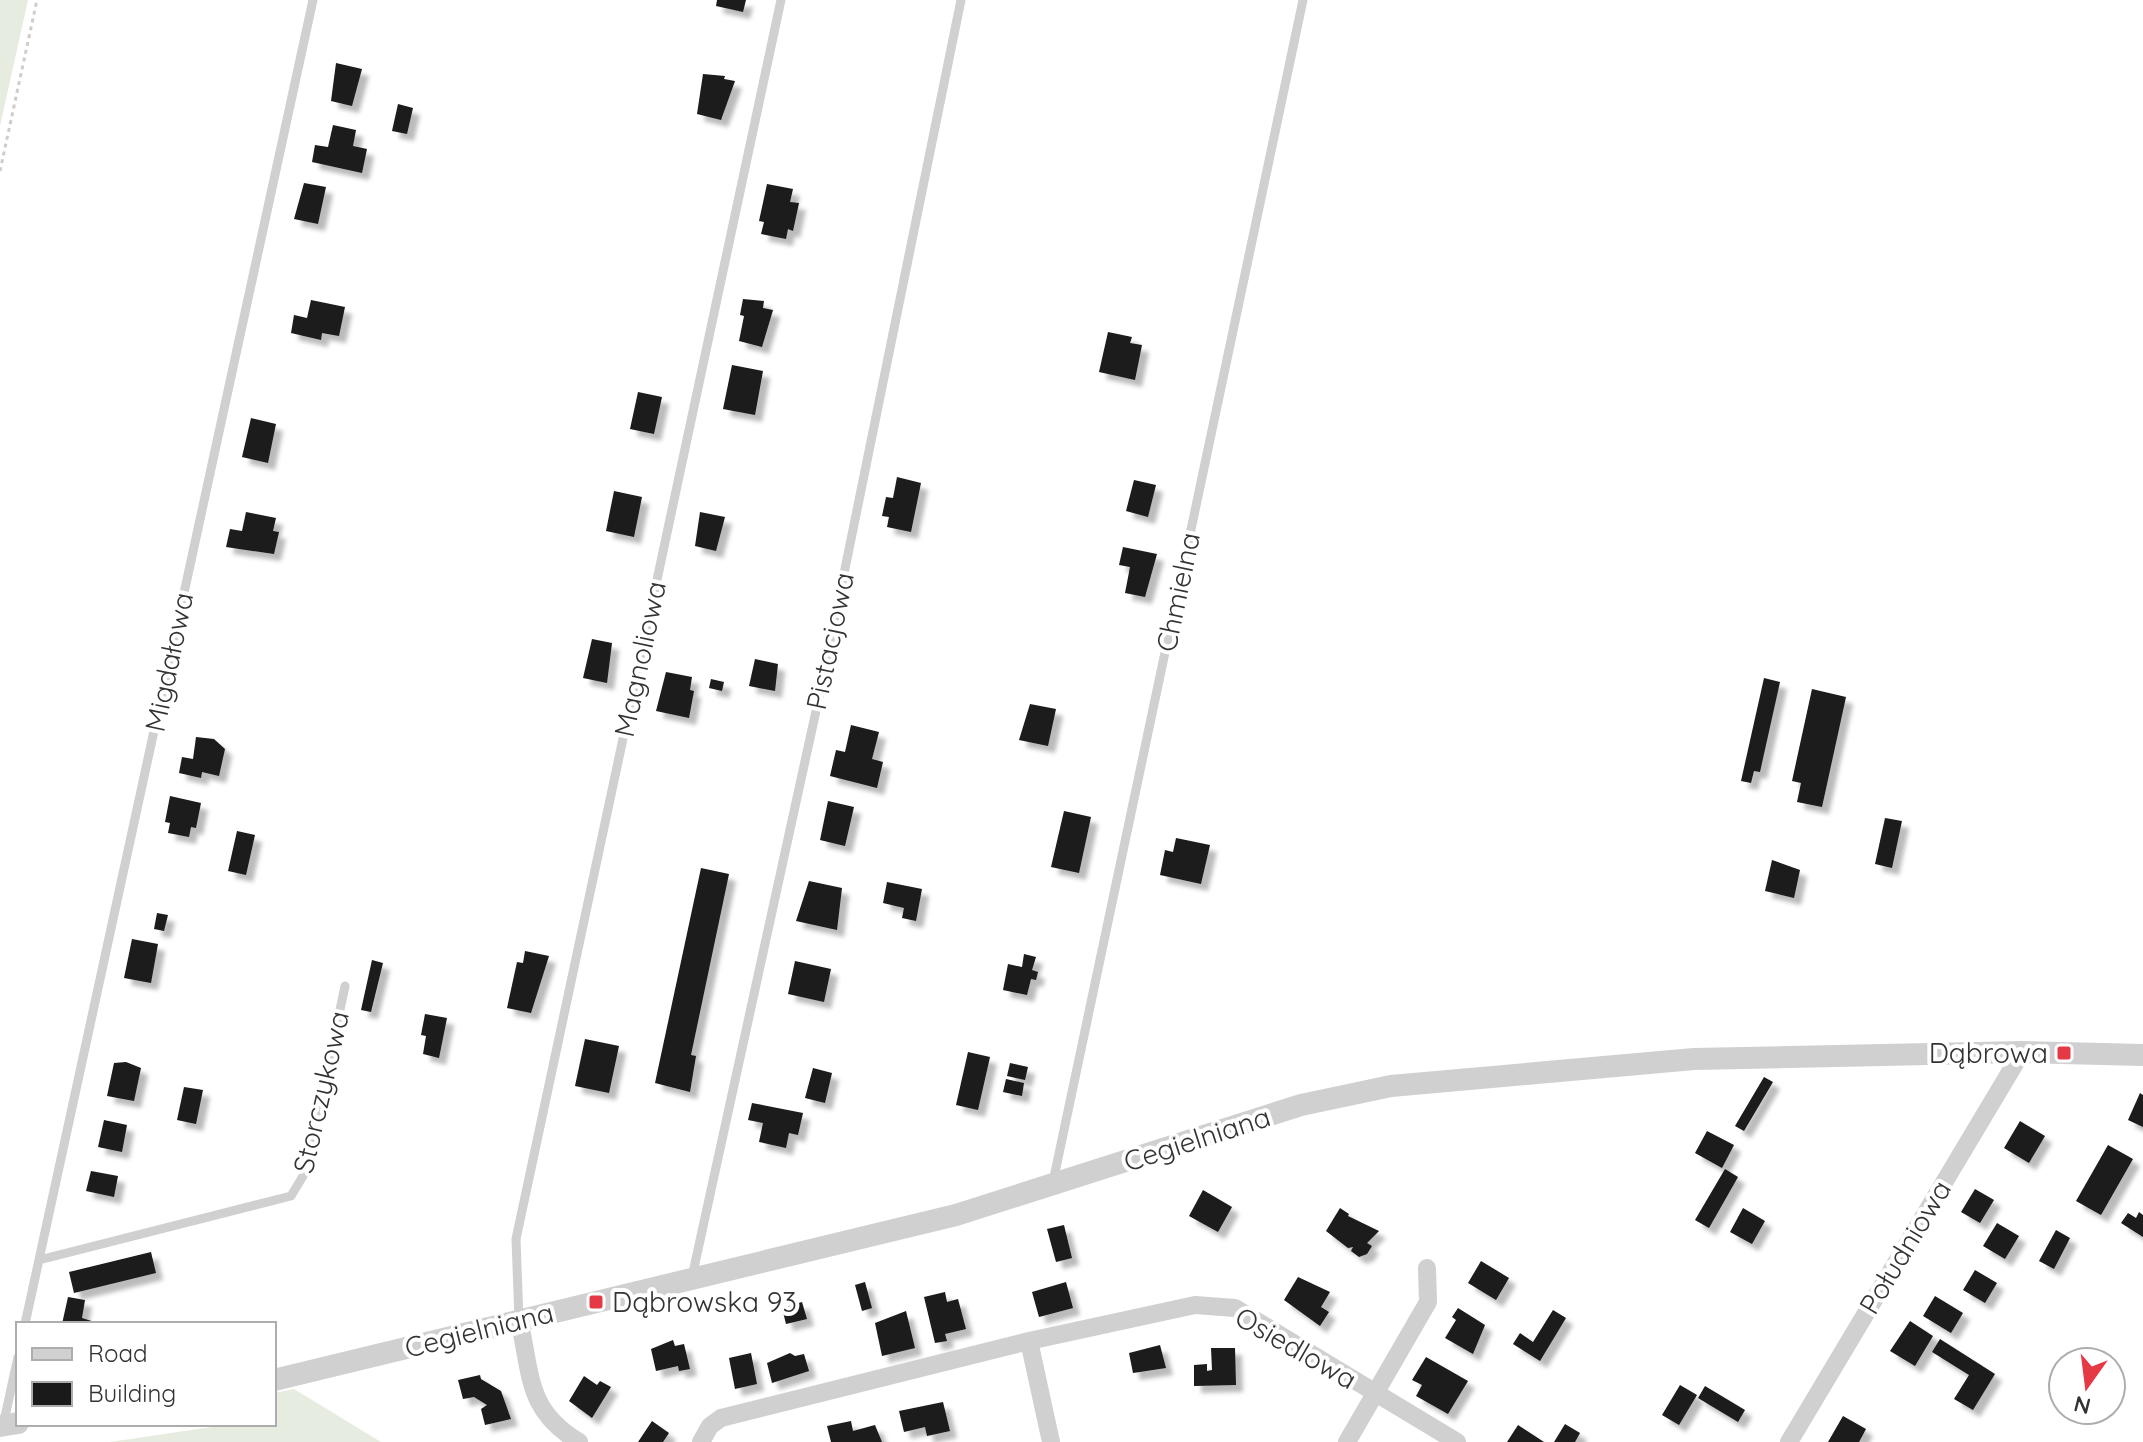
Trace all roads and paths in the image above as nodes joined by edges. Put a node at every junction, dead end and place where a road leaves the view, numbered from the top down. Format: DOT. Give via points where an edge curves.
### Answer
graph roads {
  1 [pos="37,0"];
  2 [pos="313,0"];
  3 [pos="781,0"];
  4 [pos="961,0"];
  5 [pos="1303,0"];
  6 [pos="0,171"];
  7 [pos="345,986"];
  8 [pos="2022,1052"];
  9 [pos="2143,1055"];
  10 [pos="1053,1185"];
  11 [pos="39,1260"];
  12 [pos="1427,1268"];
  13 [pos="692,1280"];
  14 [pos="519,1320"];
  15 [pos="25,1322"];
  16 [pos="1029,1341"];
  17 [pos="16,1369"];
  18 [pos="276,1380"];
  19 [pos="1377,1394"];
  20 [pos="7,1425"];
  21 [pos="579,1442"];
  22 [pos="701,1442"];
  23 [pos="1051,1442"];
  24 [pos="1347,1442"];
  25 [pos="1457,1442"];
  26 [pos="1789,1442"];
  1 -- 6 [label="path"];
  2 -- 11 [label="lane, Migdałowa"];
  3 -- 14 [label="lane, Magnoliowa" via="516,1239"];
  4 -- 13 [label="lane, Pistacjowa" via="816,711"];
  5 -- 10 [label="lane, Chmielna"];
  7 -- 11 [label="lane, Storczykowa" via="306,1171 291,1196"];
  8 -- 9 [label="street, Cegielniana"];
  8 -- 10 [label="street, Cegielniana" via="1694,1059 1391,1086 1301,1105"];
  8 -- 26 [label="street, Południowa"];
  10 -- 13 [label="street, Cegielniana" via="956,1215"];
  11 -- 15 [label="lane, Migdałowa"];
  12 -- 19 [label="street" via="1428,1302"];
  13 -- 14 [label="street, Cegielniana"];
  14 -- 18 [label="street, Cegielniana"];
  14 -- 21 [label="street" via="541,1408"];
  16 -- 19 [label="street, Osiedlowa" via="1195,1305 1235,1308"];
  16 -- 22 [label="street, Osiedlowa" via="721,1418"];
  16 -- 23 [label="street"];
  17 -- 20 [label="lane"];
  19 -- 24 [label="street"];
  19 -- 25 [label="street, Osiedlowa"];
}
